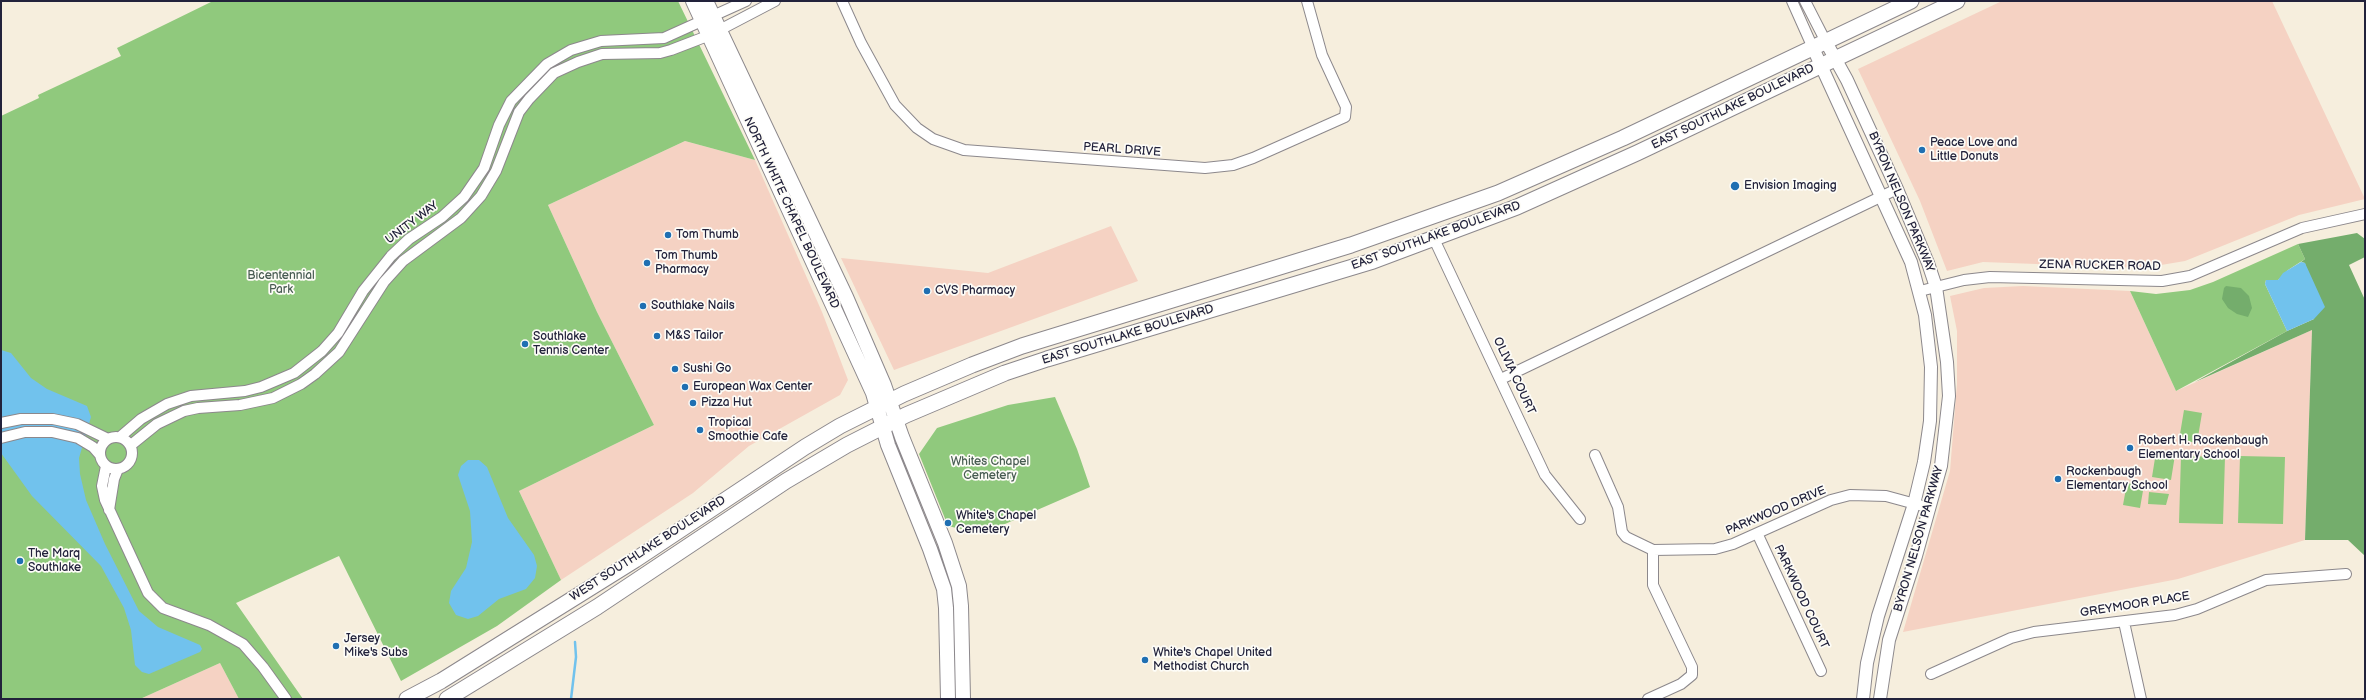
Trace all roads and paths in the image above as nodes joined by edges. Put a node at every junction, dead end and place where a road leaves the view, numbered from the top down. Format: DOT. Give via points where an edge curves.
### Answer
graph roads {
  1 [pos="694,1"];
  2 [pos="706,1"];
  3 [pos="746,1"];
  4 [pos="775,1"];
  5 [pos="842,1"];
  6 [pos="1307,1"];
  7 [pos="1792,1"];
  8 [pos="1805,1"];
  9 [pos="1911,1"];
  10 [pos="1957,1"];
  11 [pos="708,19"];
  12 [pos="715,32"];
  13 [pos="1819,45"];
  14 [pos="1835,59"];
  15 [pos="1821,65"];
  16 [pos="540,69"];
  17 [pos="547,79"];
  18 [pos="1898,189"];
  19 [pos="1498,193"];
  20 [pos="1882,198"];
  21 [pos="2365,214"];
  22 [pos="1434,239"];
  23 [pos="1936,287"];
  24 [pos="1920,291"];
  25 [pos="1104,320"];
  26 [pos="1109,340"];
  27 [pos="1501,379"];
  28 [pos="1931,395"];
  29 [pos="1949,396"];
  30 [pos="883,404"];
  31 [pos="1,423"];
  32 [pos="889,423"];
  33 [pos="120,437"];
  34 [pos="1,438"];
  35 [pos="108,439"];
  36 [pos="131,445"];
  37 [pos="100,455"];
  38 [pos="1595,455"];
  39 [pos="106,466"];
  40 [pos="118,469"];
  41 [pos="1914,504"];
  42 [pos="1930,508"];
  43 [pos="109,510"];
  44 [pos="1580,519"];
  45 [pos="1758,535"];
  46 [pos="1653,550"];
  47 [pos="2346,574"];
  48 [pos="2124,622"];
  49 [pos="1821,671"];
  50 [pos="1931,674"];
  51 [pos="286,699"];
  52 [pos="407,699"];
  53 [pos="447,699"];
  54 [pos="948,699"];
  55 [pos="963,699"];
  56 [pos="1648,699"];
  57 [pos="1862,699"];
  58 [pos="1880,699"];
  59 [pos="2141,699"];
  1 -- 11 [label="main road, NORTH WHITE CHAPEL BOULEVARD"];
  2 -- 11 [label="main road, NORTH WHITE CHAPEL BOULEVARD"];
  3 -- 11 [label="street, UNITY WAY"];
  4 -- 12 [label="street, UNITY WAY"];
  5 -- 6 [label="street, PEARL DRIVE" via="864,50 895,106 917,128 940,142 964,150 1205,168 1233,165 1253,158 1345,117 1346,107 1322,55"];
  7 -- 13 [label="street"];
  8 -- 13 [label="street"];
  9 -- 13 [label="main road, EAST SOUTHLAKE BOULEVARD"];
  10 -- 14 [label="main road, EAST SOUTHLAKE BOULEVARD"];
  11 -- 12 [label="main road, NORTH WHITE CHAPEL BOULEVARD"];
  11 -- 16 [label="street, UNITY WAY" via="664,38 614,40 584,45 559,56"];
  12 -- 17 [label="street, UNITY WAY" via="660,53 614,53 590,57"];
  12 -- 30 [label="main road, NORTH WHITE CHAPEL BOULEVARD" via="824,249"];
  13 -- 14 [label="street, BYRON NELSON PARKWAY"];
  13 -- 15 [label="street, BYRON NELSON PARKWAY"];
  13 -- 19 [label="main road, EAST SOUTHLAKE BOULEVARD" via="1623,138"];
  14 -- 15 [label="main road, EAST SOUTHLAKE BOULEVARD"];
  14 -- 18 [label="street, BYRON NELSON PARKWAY"];
  15 -- 20 [label="street, BYRON NELSON PARKWAY"];
  15 -- 22 [label="main road, EAST SOUTHLAKE BOULEVARD" via="1594,173 1517,207"];
  16 -- 17 [label="street"];
  16 -- 33 [label="street, UNITY WAY" via="511,101 499,125 484,168 464,196 442,217 409,239 391,256 363,291 338,333 322,351 294,373 261,387 191,396 167,404 141,419"];
  17 -- 36 [label="street, UNITY WAY" via="520,112 496,171 481,196 461,218 398,266 384,282 343,347 315,374 273,398 184,412 157,424"];
  18 -- 20 [label="street"];
  18 -- 23 [label="street, BYRON NELSON PARKWAY"];
  19 -- 22 [label="main road" via="1492,199 1445,220 1437,229"];
  19 -- 25 [label="main road, EAST SOUTHLAKE BOULEVARD" via="1351,245"];
  20 -- 24 [label="street, BYRON NELSON PARKWAY" via="1911,262"];
  20 -- 27 [label="street"];
  21 -- 23 [label="street, ZENA RUCKER ROAD" via="2302,228 2190,276 2162,281 1990,277"];
  22 -- 26 [label="main road, EAST SOUTHLAKE BOULEVARD" via="1373,261"];
  22 -- 27 [label="street, OLIVIA COURT"];
  23 -- 24 [label="street, ZENA RUCKER ROAD"];
  23 -- 29 [label="street, BYRON NELSON PARKWAY" via="1944,332"];
  24 -- 28 [label="street, BYRON NELSON PARKWAY" via="1928,339"];
  25 -- 26 [label="main road"];
  25 -- 30 [label="main road, EAST SOUTHLAKE BOULEVARD" via="972,365"];
  26 -- 32 [label="main road, EAST SOUTHLAKE BOULEVARD" via="1005,373"];
  27 -- 44 [label="street, OLIVIA COURT" via="1545,475"];
  28 -- 29 [label="street"];
  28 -- 41 [label="street, BYRON NELSON PARKWAY" via="1927,441"];
  29 -- 42 [label="street, BYRON NELSON PARKWAY" via="1941,466"];
  30 -- 32 [label="main road, NORTH WHITE CHAPEL BOULEVARD"];
  30 -- 52 [label="main road, WEST SOUTHLAKE BOULEVARD" via="776,465 635,560 441,681"];
  31 -- 35 [label="street" via="21,419 53,418 77,424"];
  32 -- 53 [label="main road, WEST SOUTHLAKE BOULEVARD" via="786,481 597,607"];
  32 -- 54 [label="main road" via="944,589 948,631"];
  32 -- 55 [label="main road" via="942,537 959,586 963,630"];
  33 -- 35 [label="street"];
  33 -- 36 [label="street"];
  34 -- 37 [label="street" via="25,432 52,432 78,438 93,447"];
  35 -- 37 [label="street" via="103,443"];
  36 -- 40 [label="street" via="132,457 129,463"];
  37 -- 39 [label="street"];
  38 -- 46 [label="street, PARKWOOD DRIVE" via="1618,507 1622,532 1626,537"];
  39 -- 40 [label="street"];
  39 -- 43 [label="street" via="102,486"];
  40 -- 43 [label="street"];
  41 -- 42 [label="street, PARKWOOD DRIVE"];
  41 -- 45 [label="street, PARKWOOD DRIVE" via="1886,496 1850,496 1831,500"];
  41 -- 57 [label="street, BYRON NELSON PARKWAY" via="1878,616"];
  42 -- 58 [label="street, BYRON NELSON PARKWAY" via="1889,640"];
  43 -- 51 [label="street" via="148,593 163,608 209,625 243,644"];
  45 -- 46 [label="street, PARKWOOD DRIVE" via="1715,549"];
  45 -- 49 [label="street, PARKWOOD COURT"];
  46 -- 56 [label="street" via="1653,585 1692,667 1692,675 1681,684"];
  47 -- 48 [label="street, GREYMOOR PLACE" via="2266,580 2197,609 2175,615"];
  48 -- 50 [label="street, GREYMOOR PLACE" via="2034,632 2011,638"];
  48 -- 59 [label="street"];
}
